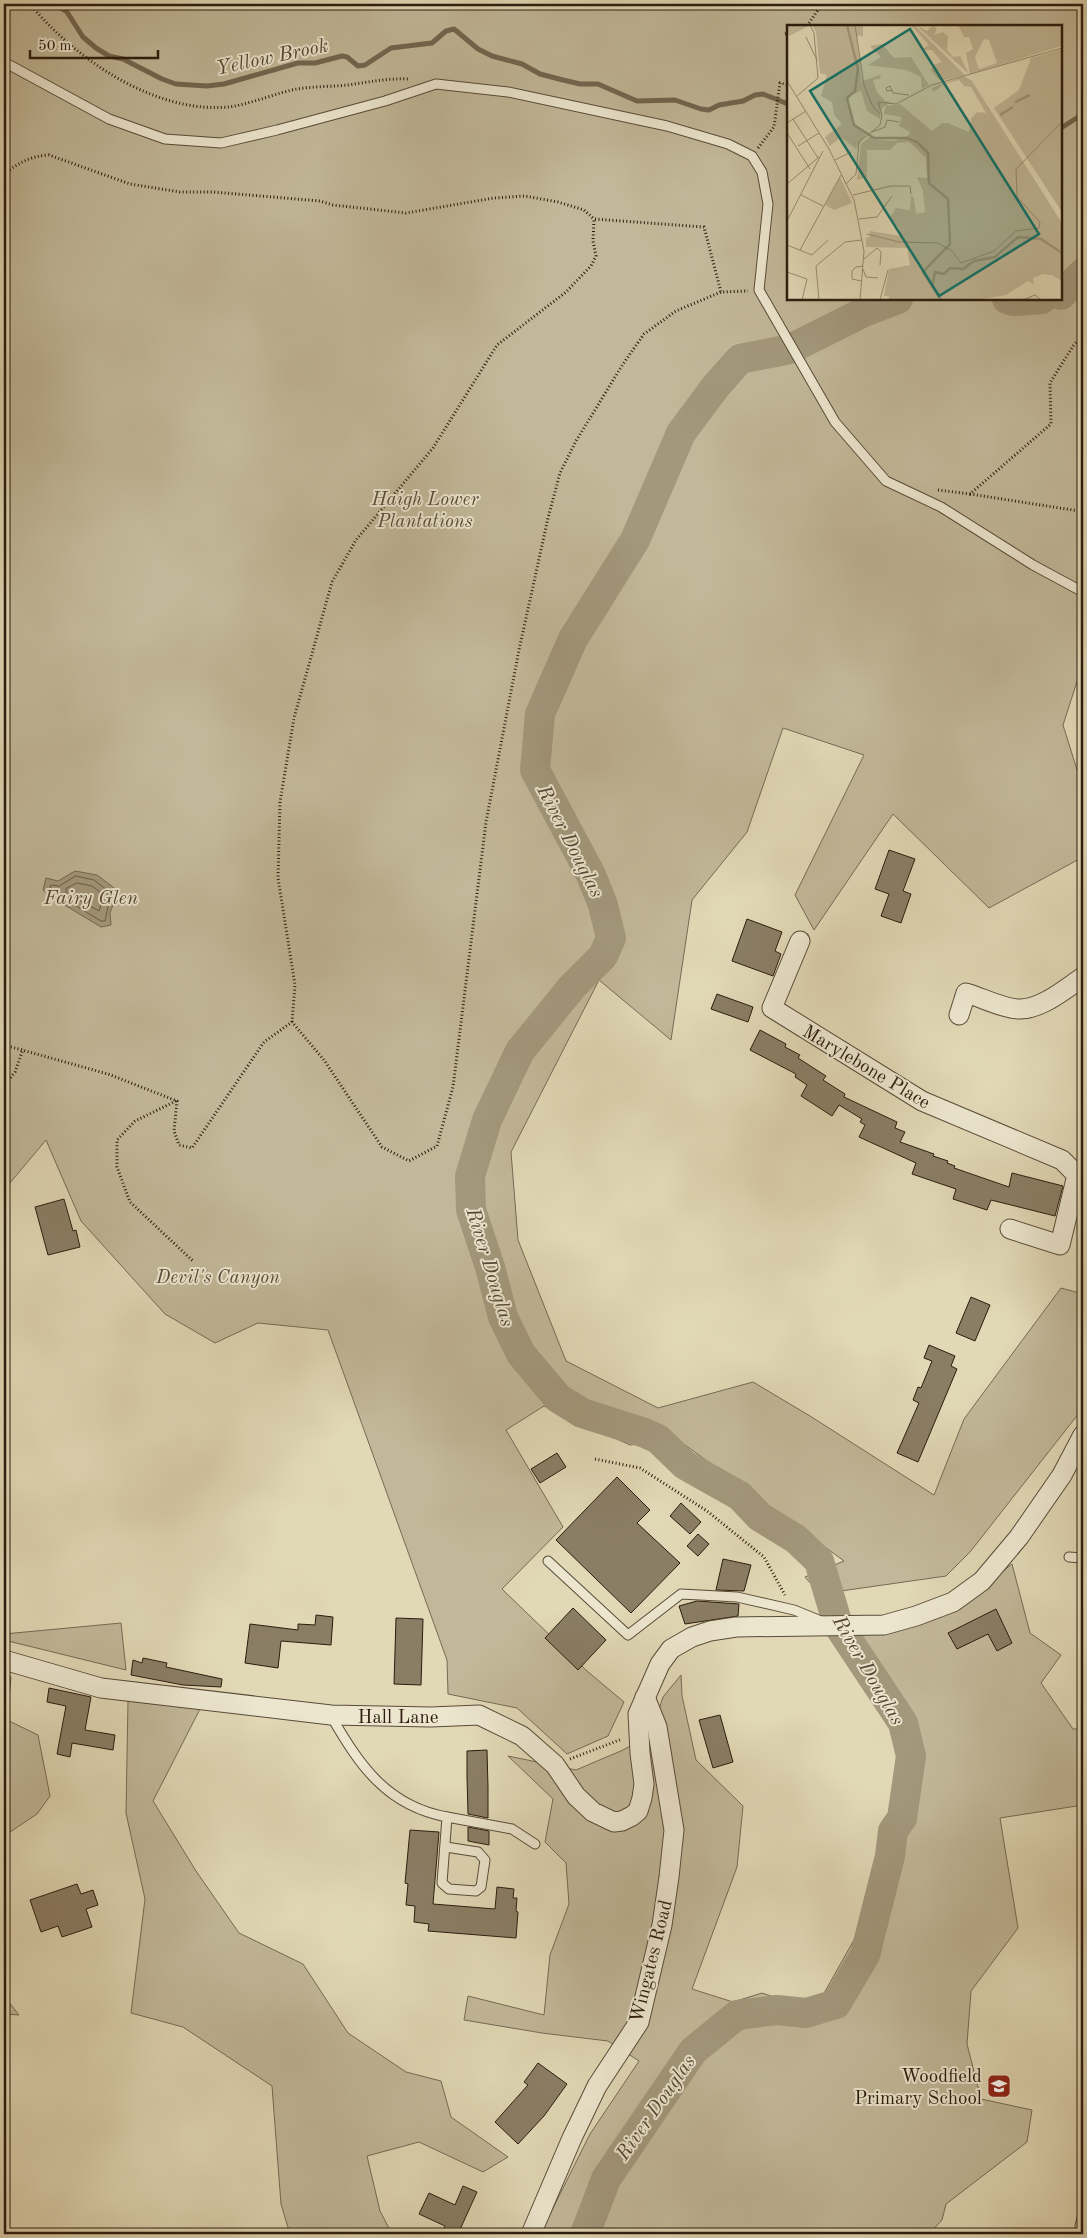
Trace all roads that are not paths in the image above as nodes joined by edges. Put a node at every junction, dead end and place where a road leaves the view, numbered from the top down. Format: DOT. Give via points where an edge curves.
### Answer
graph roads {
  1 [pos="4,62"];
  2 [pos="1083,592"];
  3 [pos="800,940"];
  4 [pos="1083,977"];
  5 [pos="958,1015"];
  6 [pos="1080,1176"];
  7 [pos="1010,1230"];
  8 [pos="1083,1436"];
  9 [pos="1069,1557"];
  10 [pos="1083,1558"];
  11 [pos="548,1561"];
  12 [pos="841,1625"];
  13 [pos="4,1660"];
  14 [pos="645,1697"];
  15 [pos="331,1715"];
  16 [pos="447,1817"];
  17 [pos="535,1844"];
  18 [pos="446,1847"];
  19 [pos="1083,2214"];
  20 [pos="531,2234"];
  21 [pos="1081,2234"];
  1 -- 2 [label="lane" via="110,119 165,139 221,143 376,104 436,84 508,92 667,126 719,141 752,156 762,172 768,204 759,290 835,422 886,481 941,508"];
  3 -- 6 [label="street, Marylebone Place" via="772,1008 922,1101 1062,1160"];
  4 -- 5 [label="street" via="1047,1000 1027,1008 1006,1006 966,993"];
  6 -- 7 [label="street" via="1060,1245"];
  8 -- 12 [label="street, Hall Lane" via="1062,1475 1030,1522 982,1581 953,1602 916,1616 884,1625"];
  9 -- 10 [label="lane"];
  11 -- 12 [label="lane" via="628,1635 681,1594 737,1597"];
  12 -- 14 [label="street, Hall Lane" via="736,1627 692,1637 671,1649 660,1664"];
  13 -- 15 [label="street, Hall Lane" via="101,1688"];
  14 -- 15 [label="street, Hall Lane" via="638,1714 644,1784 642,1798 632,1816 614,1822 593,1812 576,1796 555,1765 522,1736 479,1715"];
  14 -- 20 [label="street, Wingates Road" via="657,1727 674,1830 662,1924 639,2022 597,2086"];
  15 -- 16 [label="lane" via="349,1746 387,1791 405,1803"];
  16 -- 17 [label="lane" via="512,1830"];
  16 -- 18 [label="lane"];
  18 -- 18 [label="lane" via="442,1883 450,1889 476,1891 481,1887 484,1860 478,1852"];
  19 -- 21 [label="lane"];
}
